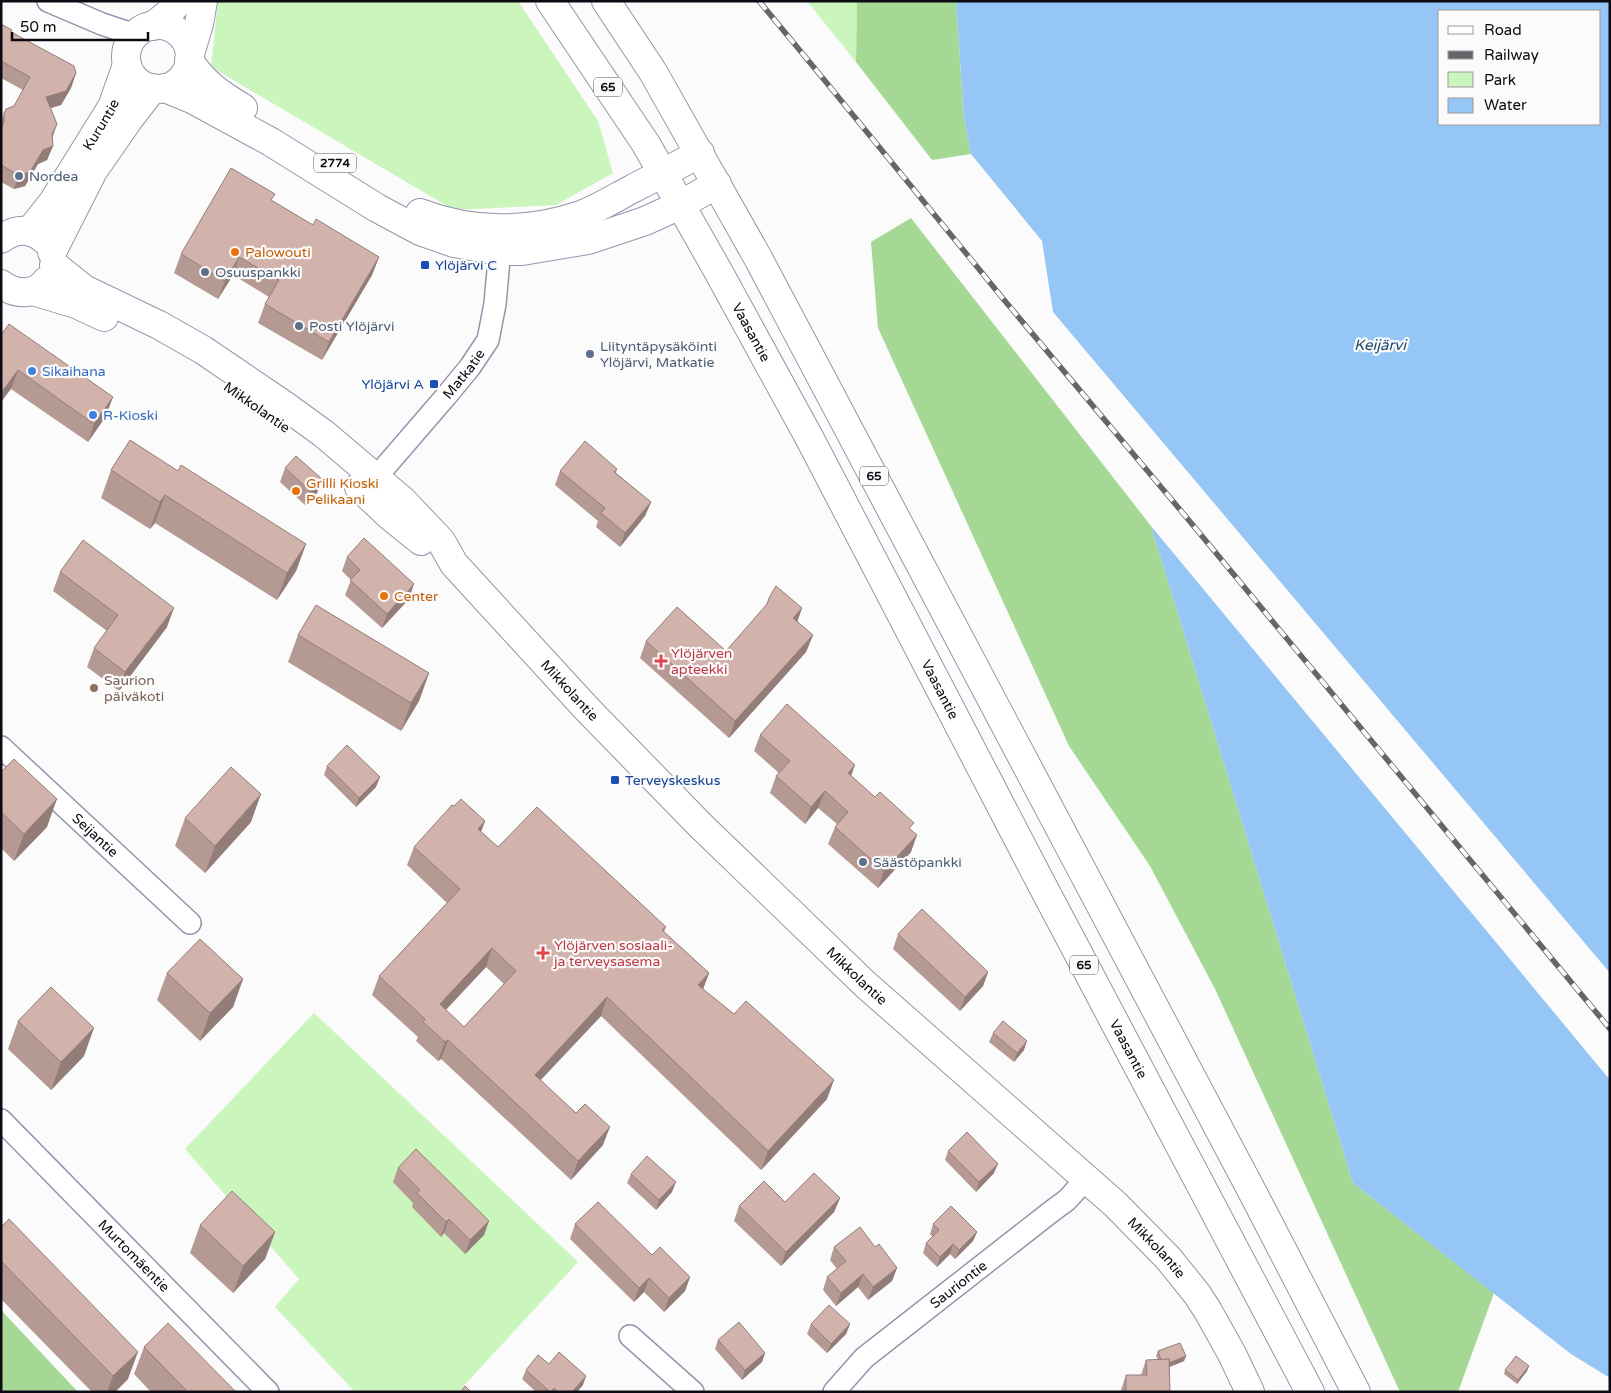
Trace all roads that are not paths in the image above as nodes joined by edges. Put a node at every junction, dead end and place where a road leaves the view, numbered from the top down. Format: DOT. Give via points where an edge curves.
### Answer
graph roads {
  1 [pos="48,1"];
  2 [pos="179,1"];
  3 [pos="203,1"];
  4 [pos="550,1"];
  5 [pos="606,1"];
  6 [pos="144,30"];
  7 [pos="190,57"];
  8 [pos="127,65"];
  9 [pos="159,88"];
  10 [pos="700,153"];
  11 [pos="662,174"];
  12 [pos="717,184"];
  13 [pos="680,204"];
  14 [pos="10,233"];
  15 [pos="500,240"];
  16 [pos="53,258"];
  17 [pos="12,293"];
  18 [pos="370,485"];
  19 [pos="1,747"];
  20 [pos="190,923"];
  21 [pos="1,1120"];
  22 [pos="1086,1180"];
  23 [pos="630,1336"];
  24 [pos="268,1392"];
  25 [pos="693,1392"];
  26 [pos="834,1392"];
  27 [pos="1250,1392"];
  28 [pos="1310,1392"];
  29 [pos="1356,1392"];
  1 -- 6 [label="street" via="102,24"];
  2 -- 6 [label="main road" via="168,14"];
  3 -- 7 [label="main road"];
  4 -- 11 [label="main road, Vaasantie / 65" via="646,144"];
  5 -- 10 [label="main road, 65" via="653,72"];
  6 -- 7 [label="main road" via="164,26 175,30 184,38"];
  6 -- 8 [label="main road" via="131,40 126,52"];
  7 -- 9 [label="main road" via="182,78"];
  7 -- 15 [label="main road, 2774" via="204,81 227,99 414,210 438,220 470,226"];
  8 -- 9 [label="main road" via="136,80"];
  8 -- 14 [label="main road, Kuruntie" via="112,107 53,202"];
  9 -- 15 [label="main road, 2774" via="192,99 420,231 454,243"];
  9 -- 16 [label="main road, Kuruntie" via="128,119 93,171"];
  10 -- 11 [label="main road, 2774"];
  10 -- 12 [label="main road, 65"];
  11 -- 13 [label="main road, Vaasantie / 65"];
  11 -- 15 [label="main road, 2774" via="582,214"];
  12 -- 13 [label="main road, 2774"];
  12 -- 29 [label="main road, 65" via="844,418"];
  13 -- 15 [label="main road, 2774" via="645,221 588,240 522,251"];
  13 -- 28 [label="main road, Vaasantie / 65" via="814,448"];
  14 -- 16 [label="main road, Mikkolantie" via="44,239"];
  15 -- 18 [label="street, Matkatie" via="495,304 488,340 453,388"];
  16 -- 17 [label="main road, Kuruntie" via="50,276 43,285"];
  16 -- 18 [label="main road, Mikkolantie" via="84,289 159,325 284,405 324,434"];
  17 -- 18 [label="main road, Mikkolantie" via="76,304 133,331 228,386"];
  18 -- 22 [label="main road, Mikkolantie" via="390,516 436,554 454,564 587,709 700,825 866,985"];
  19 -- 20 [label="street, Seijantie"];
  21 -- 24 [label="street, Murtomäentie"];
  22 -- 26 [label="street, Sauriontie" via="1067,1200 864,1358"];
  22 -- 27 [label="main road, Mikkolantie" via="1116,1205 1183,1275 1219,1330"];
  23 -- 25 [label="street"];
}
